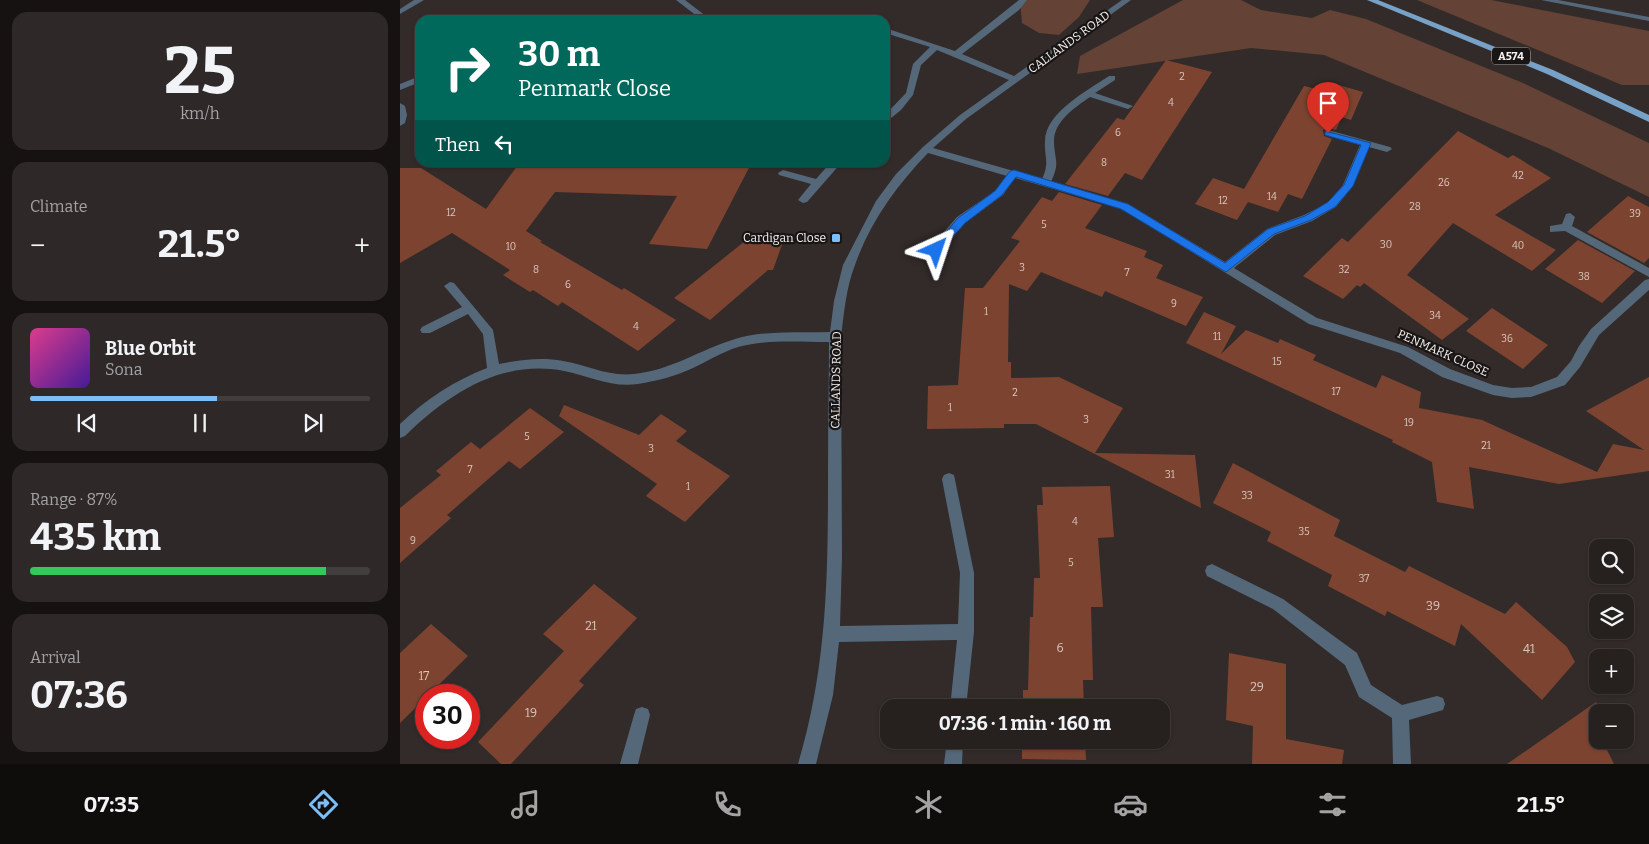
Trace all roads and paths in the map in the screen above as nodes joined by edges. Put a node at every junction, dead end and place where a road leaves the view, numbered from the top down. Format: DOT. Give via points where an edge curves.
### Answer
graph roads {
  1 [pos="420,0"];
  2 [pos="680,0"];
  3 [pos="1023,0"];
  4 [pos="1127,0"];
  5 [pos="1371,0"];
  6 [pos="1545,0"];
  7 [pos="400,12"];
  8 [pos="700,15"];
  9 [pos="1649,19"];
  10 [pos="890,32"];
  11 [pos="936,46"];
  12 [pos="957,54"];
  13 [pos="1112,78"];
  14 [pos="1016,80"];
  15 [pos="415,82"];
  16 [pos="400,87"];
  17 [pos="1089,94"];
  18 [pos="400,106"];
  19 [pos="1128,106"];
  20 [pos="890,115"];
  21 [pos="1649,119"];
  22 [pos="400,122"];
  23 [pos="1328,133"];
  24 [pos="1366,143"];
  25 [pos="926,149"];
  26 [pos="1387,149"];
  27 [pos="832,167"];
  28 [pos="782,173"];
  29 [pos="1014,173"];
  30 [pos="1046,182"];
  31 [pos="818,183"];
  32 [pos="803,200"];
  33 [pos="1554,229"];
  34 [pos="936,250"];
  35 [pos="1226,268"];
  36 [pos="1649,273"];
  37 [pos="1649,283"];
  38 [pos="450,286"];
  39 [pos="470,308"];
  40 [pos="426,330"];
  41 [pos="835,337"];
  42 [pos="493,370"];
  43 [pos="400,432"];
  44 [pos="949,479"];
  45 [pos="1212,571"];
  46 [pos="966,632"];
  47 [pos="834,634"];
  48 [pos="959,699"];
  49 [pos="1437,704"];
  50 [pos="1400,714"];
  51 [pos="642,715"];
  52 [pos="954,749"];
  53 [pos="629,764"];
  54 [pos="807,764"];
  55 [pos="953,764"];
  56 [pos="1402,764"];
  1 -- 7 [label="street"];
  2 -- 8 [label="street"];
  3 -- 12 [label="street"];
  4 -- 14 [label="street, CALLANDS ROAD"];
  5 -- 21 [label="main road, A574" via="1550,72"];
  6 -- 9 [label="street"];
  10 -- 11 [label="street"];
  11 -- 12 [label="street"];
  11 -- 20 [label="street" via="917,64 910,93"];
  12 -- 14 [label="street"];
  13 -- 17 [label="street"];
  14 -- 25 [label="street, CALLANDS ROAD" via="963,117"];
  15 -- 16 [label="street"];
  17 -- 19 [label="street"];
  17 -- 30 [label="street" via="1063,114 1052,128 1054,166"];
  18 -- 22 [label="street"];
  23 -- 24 [label="street"];
  24 -- 26 [label="street"];
  24 -- 35 [label="street" via="1348,186 1332,205 1271,232"];
  25 -- 29 [label="street, PENMARK CLOSE"];
  25 -- 41 [label="street, CALLANDS ROAD" via="900,176 864,232 849,265"];
  27 -- 31 [label="street"];
  28 -- 31 [label="street"];
  29 -- 30 [label="street, PENMARK CLOSE"];
  29 -- 34 [label="street" via="998,193 961,220"];
  30 -- 35 [label="street, PENMARK CLOSE" via="1124,206"];
  31 -- 32 [label="street"];
  33 -- 36 [label="street" via="1568,222"];
  35 -- 37 [label="street, PENMARK CLOSE" via="1312,322 1404,350 1470,383 1512,393 1531,392 1561,381 1569,374 1595,332"];
  38 -- 39 [label="street"];
  39 -- 40 [label="street"];
  39 -- 42 [label="street" via="489,333"];
  41 -- 42 [label="street" via="740,342 665,373 635,379 610,380 544,363"];
  41 -- 47 [label="street, CALLANDS ROAD"];
  42 -- 43 [label="street" via="467,381 439,399"];
  44 -- 46 [label="street" via="967,573"];
  45 -- 50 [label="street" via="1278,604 1351,659 1365,691"];
  46 -- 47 [label="street"];
  46 -- 48 [label="street"];
  47 -- 54 [label="street, CALLANDS ROAD"];
  49 -- 50 [label="street"];
  50 -- 56 [label="street"];
  51 -- 53 [label="street"];
  52 -- 55 [label="street"];
}
